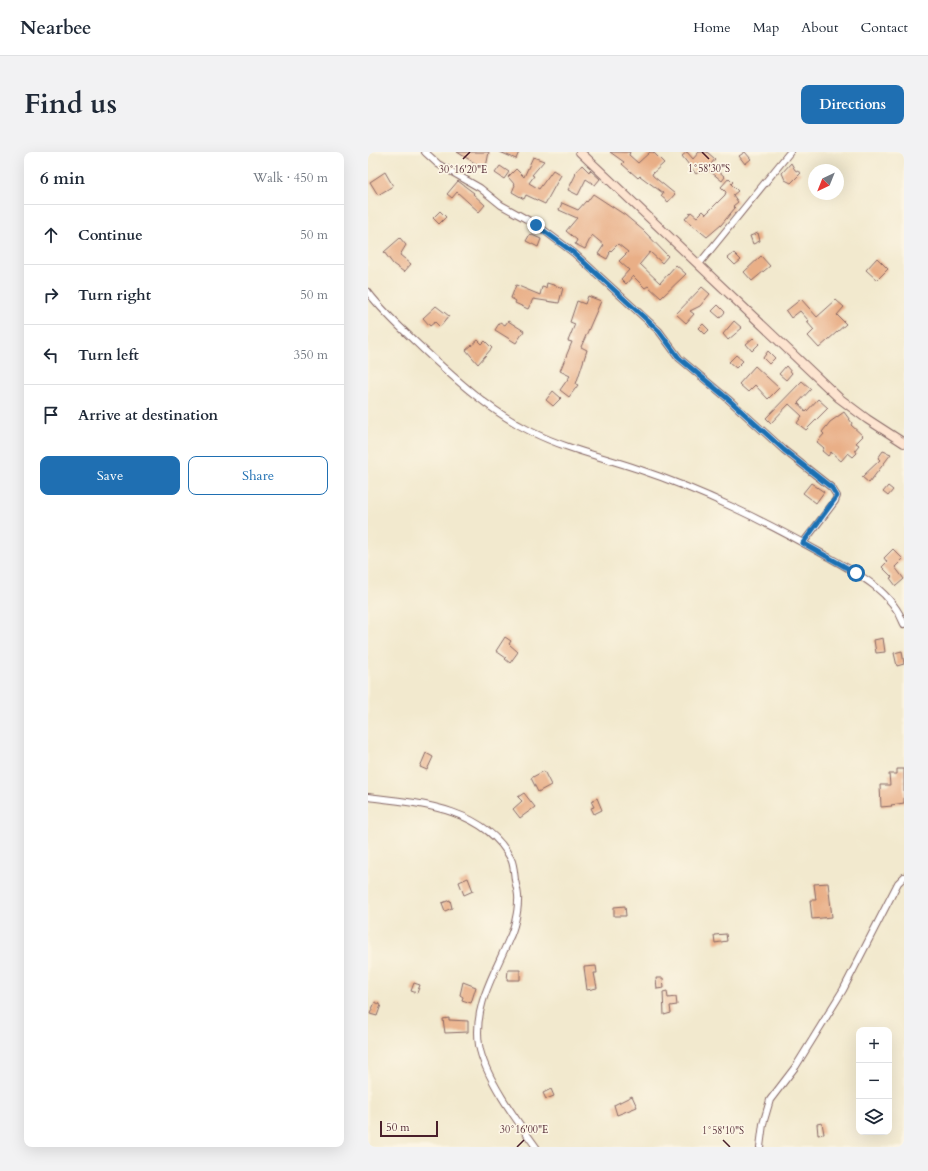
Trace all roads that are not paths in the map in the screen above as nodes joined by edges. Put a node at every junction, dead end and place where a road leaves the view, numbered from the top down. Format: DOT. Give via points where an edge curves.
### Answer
graph roads {
  1 [pos="425,152"];
  2 [pos="580,152"];
  3 [pos="790,152"];
  4 [pos="699,264"];
  5 [pos="368,292"];
  6 [pos="904,443"];
  7 [pos="803,543"];
  8 [pos="904,624"];
  9 [pos="368,797"];
  10 [pos="904,877"];
  11 [pos="536,1147"];
  12 [pos="760,1147"];
  1 -- 7 [label="street" via="438,164 480,188 574,253 659,331 679,358 784,450 832,488 837,496"];
  2 -- 4 [label="main road"];
  3 -- 4 [label="street"];
  4 -- 6 [label="main road" via="839,398"];
  5 -- 7 [label="street" via="382,310 446,370 503,416 533,432 583,452 638,469 741,510"];
  7 -- 8 [label="street" via="856,573 886,594"];
  9 -- 11 [label="street" via="454,812 483,826 501,843 512,860 518,900 510,937 485,991 479,1019 479,1045 487,1070 520,1126"];
  10 -- 12 [label="street" via="898,883 843,990 796,1066 770,1100"];
}
